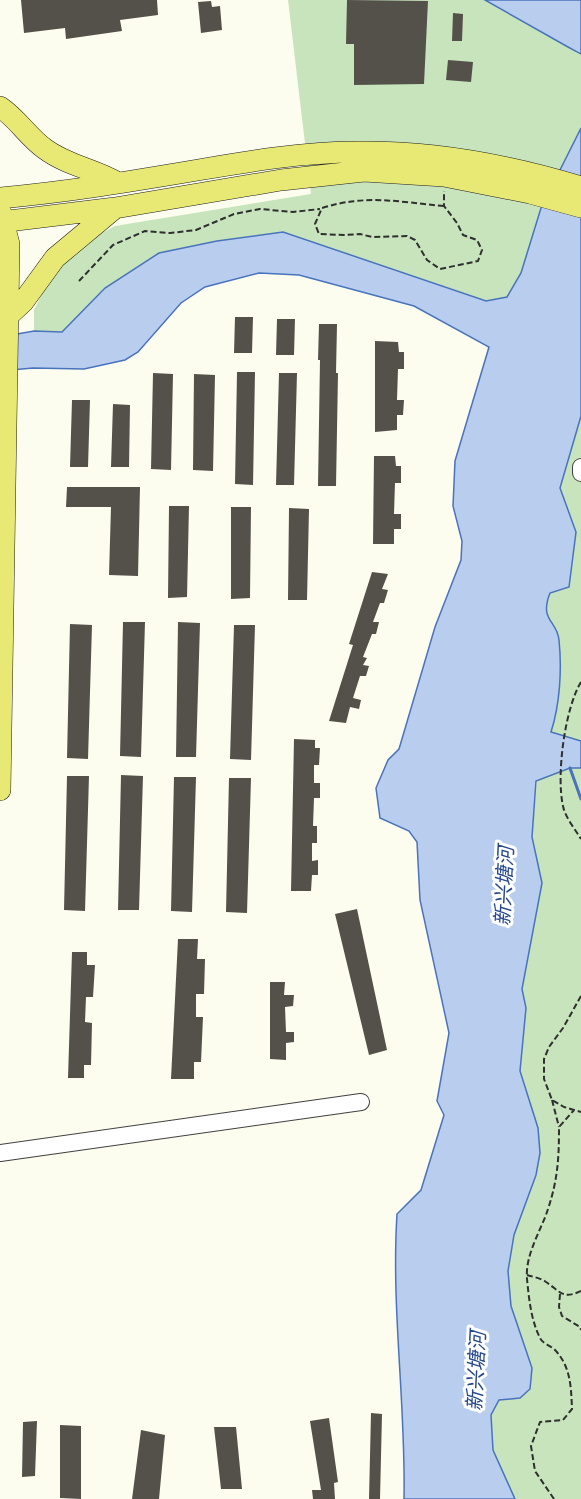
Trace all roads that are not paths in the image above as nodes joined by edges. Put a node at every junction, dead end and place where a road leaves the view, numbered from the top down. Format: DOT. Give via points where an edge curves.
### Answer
graph roads {
  1 [pos="0,107"];
  2 [pos="118,183"];
  3 [pos="535,184"];
  4 [pos="581,187"];
  5 [pos="0,198"];
  6 [pos="581,207"];
  7 [pos="115,208"];
  8 [pos="1,217"];
  9 [pos="8,325"];
  10 [pos="581,467"];
  11 [pos="581,473"];
  12 [pos="0,790"];
  13 [pos="361,1102"];
  14 [pos="0,1153"];
  1 -- 2 [label="main road" via="46,150"];
  2 -- 3 [label="main road" via="265,159 356,152 430,155"];
  2 -- 5 [label="main road"];
  3 -- 4 [label="main road"];
  3 -- 6 [label="main road"];
  3 -- 7 [label="main road" via="364,171 280,180"];
  7 -- 8 [label="main road"];
  7 -- 9 [label="main road" via="55,258"];
  8 -- 9 [label="main road" via="9,244"];
  9 -- 12 [label="main road"];
  10 -- 11 [label="street"];
  13 -- 14 [label="street"];
}
